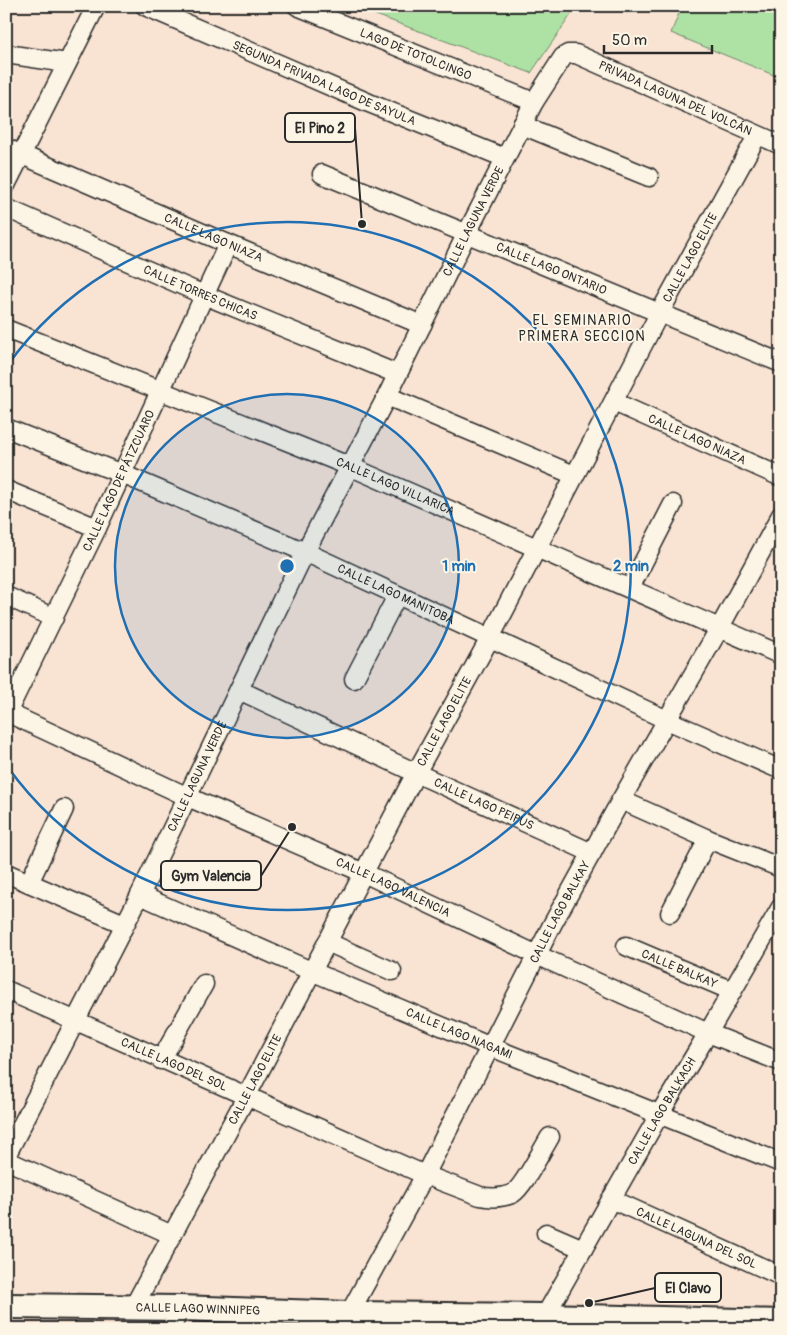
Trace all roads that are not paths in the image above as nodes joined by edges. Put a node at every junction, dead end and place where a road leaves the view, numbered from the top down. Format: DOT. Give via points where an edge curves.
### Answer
graph roads {
  1 [pos="96,6"];
  2 [pos="145,6"];
  3 [pos="296,6"];
  4 [pos="6,54"];
  5 [pos="568,54"];
  6 [pos="67,63"];
  7 [pos="534,102"];
  8 [pos="522,125"];
  9 [pos="757,136"];
  10 [pos="781,146"];
  11 [pos="14,151"];
  12 [pos="505,158"];
  13 [pos="322,174"];
  14 [pos="649,177"];
  15 [pos="6,186"];
  16 [pos="6,208"];
  17 [pos="467,233"];
  18 [pos="228,244"];
  19 [pos="204,295"];
  20 [pos="659,314"];
  21 [pos="422,326"];
  22 [pos="6,330"];
  23 [pos="781,363"];
  24 [pos="397,374"];
  25 [pos="160,390"];
  26 [pos="387,396"];
  27 [pos="614,402"];
  28 [pos="6,428"];
  29 [pos="349,466"];
  30 [pos="122,474"];
  31 [pos="574,475"];
  32 [pos="781,477"];
  33 [pos="6,490"];
  34 [pos="673,504"];
  35 [pos="781,515"];
  36 [pos="97,528"];
  37 [pos="538,547"];
  38 [pos="305,552"];
  39 [pos="630,588"];
  40 [pos="6,596"];
  41 [pos="397,596"];
  42 [pos="54,618"];
  43 [pos="719,629"];
  44 [pos="490,638"];
  45 [pos="781,655"];
  46 [pos="354,679"];
  47 [pos="239,690"];
  48 [pos="7,713"];
  49 [pos="667,720"];
  50 [pos="781,770"];
  51 [pos="416,773"];
  52 [pos="188,797"];
  53 [pos="621,800"];
  54 [pos="64,809"];
  55 [pos="708,839"];
  56 [pos="592,853"];
  57 [pos="781,868"];
  58 [pos="6,873"];
  59 [pos="364,873"];
  60 [pos="29,883"];
  61 [pos="140,895"];
  62 [pos="781,907"];
  63 [pos="670,912"];
  64 [pos="124,924"];
  65 [pos="776,925"];
  66 [pos="327,942"];
  67 [pos="626,946"];
  68 [pos="537,955"];
  69 [pos="311,971"];
  70 [pos="392,972"];
  71 [pos="204,984"];
  72 [pos="6,990"];
  73 [pos="732,991"];
  74 [pos="76,1020"];
  75 [pos="708,1033"];
  76 [pos="491,1047"];
  77 [pos="161,1060"];
  78 [pos="781,1062"];
  79 [pos="246,1097"];
  80 [pos="659,1115"];
  81 [pos="550,1137"];
  82 [pos="6,1158"];
  83 [pos="781,1163"];
  84 [pos="426,1175"];
  85 [pos="611,1199"];
  86 [pos="546,1233"];
  87 [pos="172,1235"];
  88 [pos="583,1248"];
  89 [pos="781,1276"];
  90 [pos="6,1306"];
  91 [pos="133,1308"];
  92 [pos="349,1314"];
  93 [pos="545,1316"];
  94 [pos="176,1318"];
  95 [pos="781,1322"];
  96 [pos="703,1324"];
  1 -- 6 [label="street"];
  2 -- 12 [label="street, SEGUNDA PRIVADA LAGO DE SAYULA"];
  3 -- 7 [label="street, LAGO DE TOTOLCINGO"];
  4 -- 6 [label="street"];
  5 -- 7 [label="street, CALLE LAGUNA VERDE"];
  5 -- 9 [label="street, PRIVADA LAGUNA DEL VOLCÁN" via="576,54"];
  6 -- 11 [label="street"];
  7 -- 8 [label="street, CALLE LAGUNA VERDE"];
  8 -- 12 [label="street, CALLE LAGUNA VERDE"];
  8 -- 14 [label="street"];
  9 -- 10 [label="street, PRIVADA LAGUNA DEL VOLCÁN"];
  9 -- 20 [label="street, CALLE LAGO ELITE"];
  11 -- 15 [label="street"];
  11 -- 18 [label="street, CALLE LAGO NIAZA"];
  12 -- 17 [label="street, CALLE LAGUNA VERDE"];
  13 -- 17 [label="street, CALLE LAGO ONTARIO"];
  16 -- 19 [label="street, CALLE TORRES CHICAS"];
  17 -- 20 [label="street, CALLE LAGO ONTARIO"];
  17 -- 21 [label="street, CALLE LAGUNA VERDE"];
  18 -- 19 [label="street, CALLE LAGO DE PÁTZCUARO"];
  18 -- 21 [label="street, CALLE LAGO NIAZA"];
  19 -- 24 [label="street, CALLE TORRES CHICAS"];
  19 -- 25 [label="street, CALLE LAGO DE PÁTZCUARO"];
  20 -- 23 [label="street, CALLE LAGO ONTARIO"];
  20 -- 27 [label="street, CALLE LAGO ELITE"];
  21 -- 24 [label="street, CALLE LAGUNA VERDE"];
  22 -- 25 [label="street, CALLE LAGO VILLARICA"];
  24 -- 26 [label="street, CALLE LAGUNA VERDE"];
  25 -- 29 [label="street, CALLE LAGO VILLARICA"];
  25 -- 30 [label="street, CALLE LAGO DE PÁTZCUARO"];
  26 -- 29 [label="street, CALLE LAGUNA VERDE"];
  26 -- 31 [label="street"];
  27 -- 31 [label="street, CALLE LAGO ELITE"];
  27 -- 32 [label="street, CALLE LAGO NIAZA"];
  28 -- 30 [label="street, CALLE LAGO MANITOBA"];
  29 -- 37 [label="street, CALLE LAGO VILLARICA"];
  29 -- 38 [label="street, CALLE LAGUNA VERDE"];
  30 -- 36 [label="street, CALLE LAGO DE PÁTZCUARO"];
  30 -- 38 [label="street, CALLE LAGO MANITOBA"];
  31 -- 37 [label="street, CALLE LAGO ELITE"];
  33 -- 36 [label="street"];
  34 -- 39 [label="street"];
  35 -- 43 [label="street, CALLE LAGO BALKAY"];
  36 -- 42 [label="street, CALLE LAGO DE PÁTZCUARO"];
  37 -- 39 [label="street, CALLE LAGO VILLARICA"];
  37 -- 44 [label="street, CALLE LAGO ELITE"];
  38 -- 41 [label="street, CALLE LAGO MANITOBA"];
  38 -- 47 [label="street, CALLE LAGUNA VERDE"];
  39 -- 43 [label="street, CALLE LAGO VILLARICA"];
  40 -- 42 [label="street"];
  41 -- 44 [label="street, CALLE LAGO MANITOBA"];
  41 -- 46 [label="street"];
  42 -- 48 [label="street, CALLE LAGO DE PÁTZCUARO"];
  43 -- 45 [label="street, CALLE LAGO VILLARICA"];
  43 -- 49 [label="street, CALLE LAGO BALKAY"];
  44 -- 49 [label="street, CALLE LAGO MANITOBA"];
  44 -- 51 [label="street, CALLE LAGO ELITE"];
  47 -- 51 [label="street, CALLE LAGO PEIPUS"];
  47 -- 52 [label="street, CALLE LAGUNA VERDE"];
  48 -- 52 [label="street, CALLE LAGO VALENCIA"];
  49 -- 50 [label="street, CALLE LAGO MANITOBA"];
  49 -- 53 [label="street, CALLE LAGO BALKAY"];
  51 -- 56 [label="street, CALLE LAGO PEIPUS"];
  51 -- 59 [label="street, CALLE LAGO ELITE"];
  52 -- 59 [label="street, CALLE LAGO VALENCIA"];
  52 -- 61 [label="street, CALLE LAGUNA VERDE"];
  53 -- 55 [label="street"];
  53 -- 56 [label="street, CALLE LAGO BALKAY"];
  54 -- 60 [label="street"];
  55 -- 57 [label="street"];
  55 -- 63 [label="street"];
  56 -- 68 [label="street, CALLE LAGO BALKAY"];
  58 -- 60 [label="street"];
  59 -- 66 [label="street, CALLE LAGO ELITE"];
  59 -- 68 [label="street, CALLE LAGO VALENCIA"];
  60 -- 64 [label="street"];
  61 -- 64 [label="street, CALLE LAGUNA VERDE"];
  61 -- 69 [label="street, CALLE LAGO NAGAMI"];
  62 -- 65 [label="street, CALLE LAGO BALKACH"];
  64 -- 74 [label="street, CALLE LAGUNA VERDE"];
  65 -- 73 [label="street, CALLE LAGO BALKACH"];
  66 -- 69 [label="street, CALLE LAGO ELITE"];
  66 -- 70 [label="street"];
  67 -- 73 [label="street, CALLE BALKAY"];
  68 -- 75 [label="street, CALLE LAGO VALENCIA"];
  68 -- 76 [label="street, CALLE LAGO BALKAY"];
  69 -- 76 [label="street, CALLE LAGO NAGAMI"];
  69 -- 79 [label="street, CALLE LAGO ELITE"];
  71 -- 77 [label="street"];
  72 -- 74 [label="street, CALLE LAGO DEL SOL"];
  73 -- 75 [label="street, CALLE LAGO BALKACH"];
  74 -- 77 [label="street, CALLE LAGO DEL SOL"];
  74 -- 82 [label="street, CALLE LAGUNA VERDE"];
  75 -- 78 [label="street, CALLE LAGO VALENCIA"];
  75 -- 80 [label="street, CALLE LAGO BALKACH"];
  76 -- 80 [label="street, CALLE LAGO NAGAMI"];
  76 -- 84 [label="street, CALLE LAGO BALKAY"];
  77 -- 79 [label="street, CALLE LAGO DEL SOL"];
  79 -- 84 [label="street, CALLE LAGO DEL SOL"];
  79 -- 87 [label="street, CALLE LAGO ELITE"];
  80 -- 83 [label="street, CALLE LAGO NAGAMI"];
  80 -- 85 [label="street, CALLE LAGO BALKACH"];
  81 -- 84 [label="street, CALLE LAGO DEL SOL" via="512,1194 489,1198"];
  82 -- 87 [label="street"];
  84 -- 92 [label="street, CALLE LAGO BALKAY"];
  85 -- 88 [label="street, CALLE LAGO BALKACH"];
  85 -- 89 [label="street, CALLE LAGUNA DEL SOL"];
  86 -- 88 [label="street"];
  87 -- 91 [label="street, CALLE LAGO ELITE"];
  88 -- 93 [label="street, CALLE LAGO BALKACH"];
  90 -- 91 [label="main road, CALLE LAGO WINNIPEG"];
  91 -- 94 [label="main road, CALLE LAGO WINNIPEG"];
  92 -- 93 [label="main road, CALLE LAGO WINNIPEG"];
  92 -- 94 [label="main road, CALLE LAGO WINNIPEG"];
  93 -- 96 [label="main road, CALLE LAGO WINNIPEG"];
  95 -- 96 [label="main road, CALLE LAGO WINNIPEG"];
}
